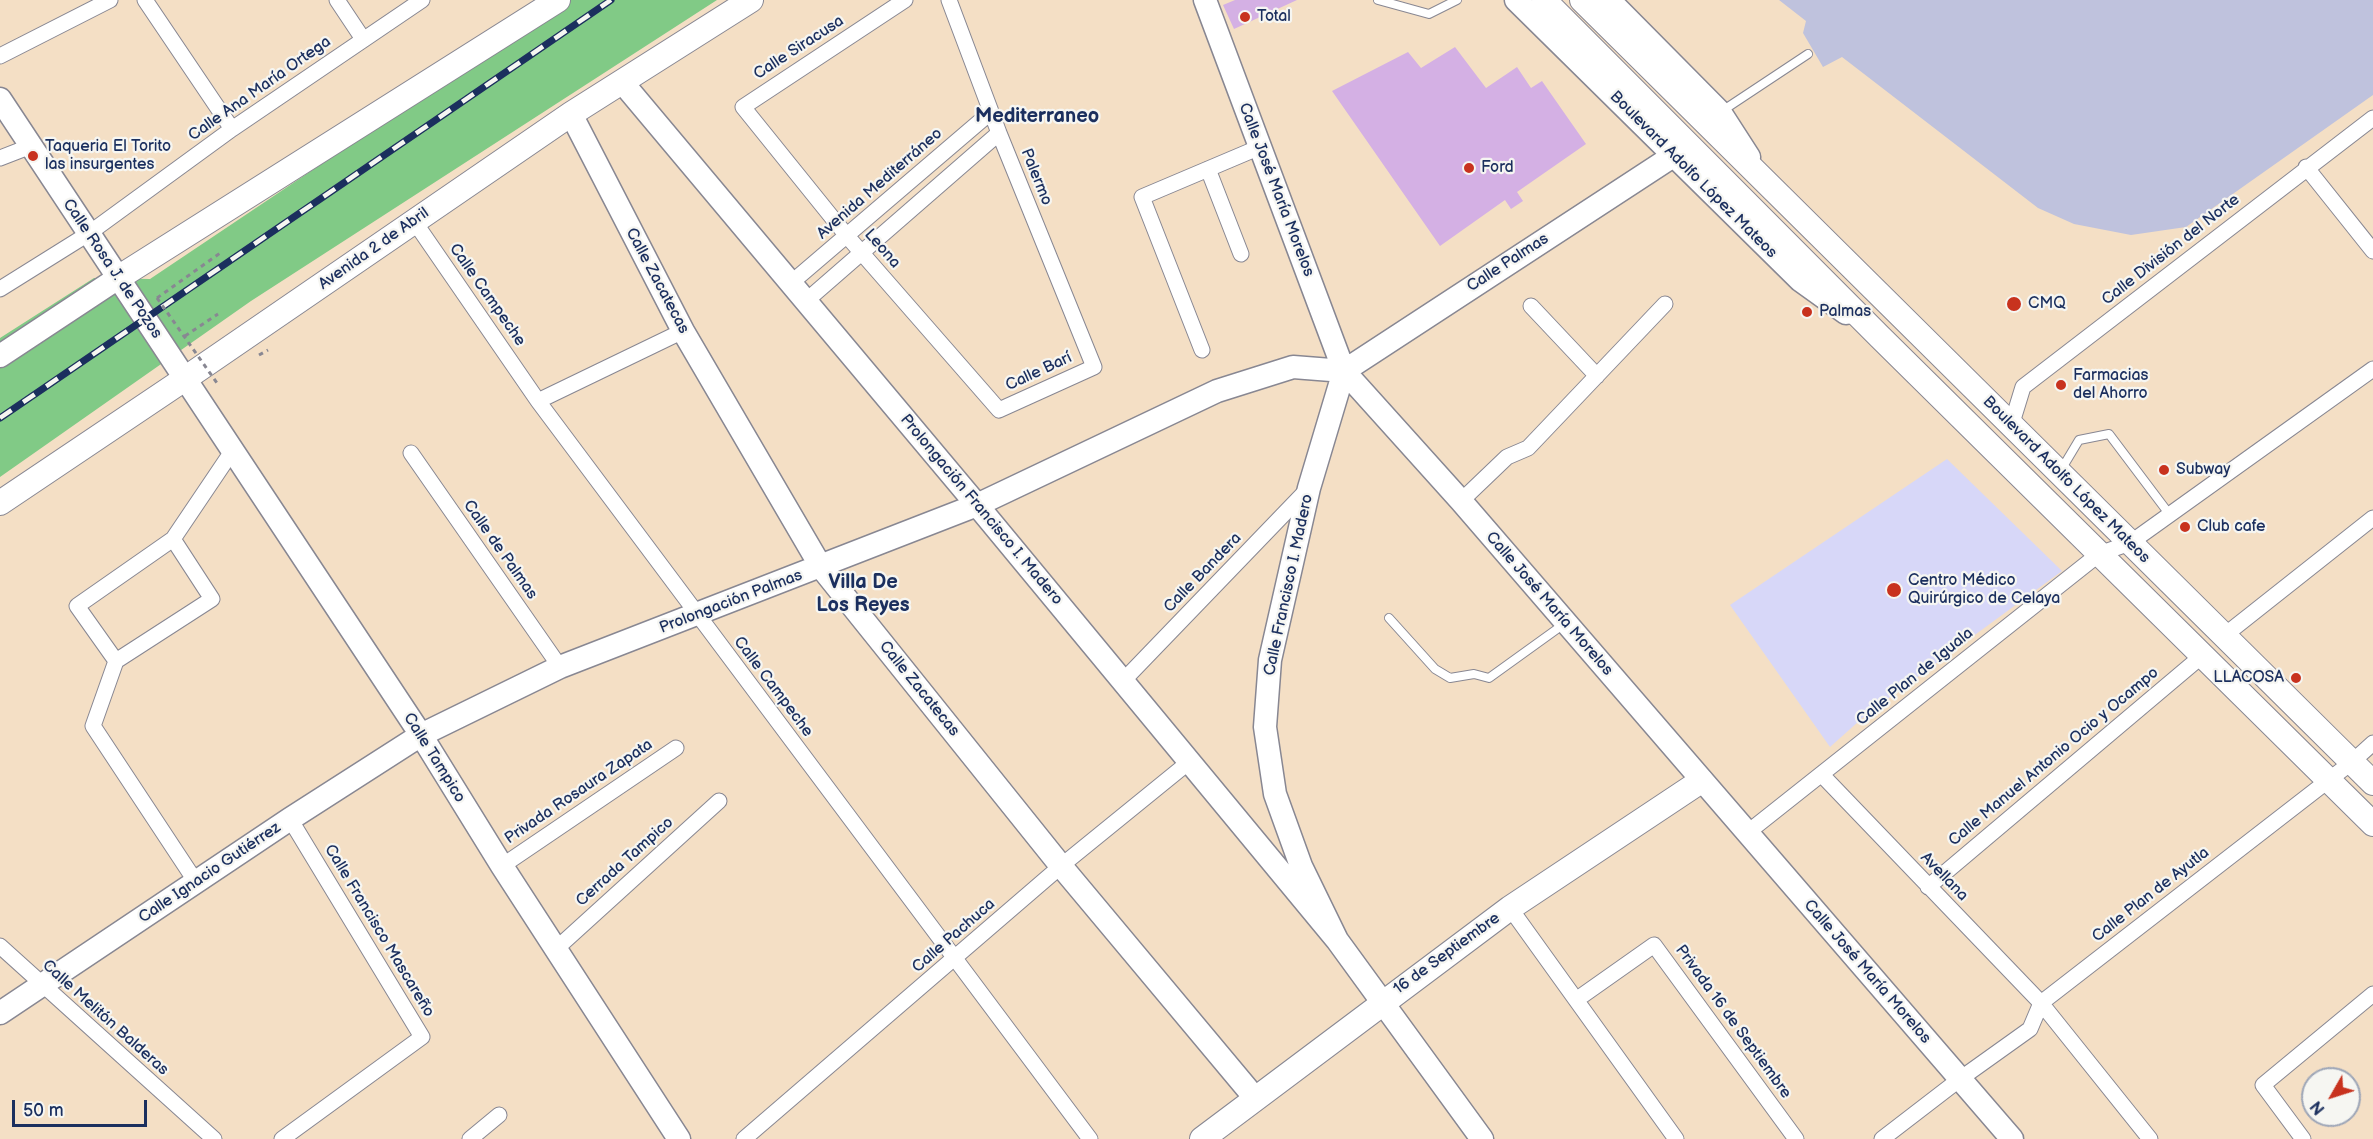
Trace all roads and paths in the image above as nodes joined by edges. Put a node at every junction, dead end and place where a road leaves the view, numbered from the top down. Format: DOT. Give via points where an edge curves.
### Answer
graph roads {
  1 [pos="111,0"];
  2 [pos="145,0"];
  3 [pos="337,0"];
  4 [pos="422,0"];
  5 [pos="558,0"];
  6 [pos="751,0"];
  7 [pos="905,0"];
  8 [pos="949,0"];
  9 [pos="1204,0"];
  10 [pos="1378,0"];
  11 [pos="1457,0"];
  12 [pos="1516,0"];
  13 [pos="1544,0"];
  14 [pos="1582,0"];
  15 [pos="1609,0"];
  16 [pos="531,8"];
  17 [pos="363,39"];
  18 [pos="1808,54"];
  19 [pos="0,56"];
  20 [pos="622,82"];
  21 [pos="0,99"];
  22 [pos="743,107"];
  23 [pos="991,112"];
  24 [pos="1720,112"];
  25 [pos="571,114"];
  26 [pos="2373,118"];
  27 [pos="232,129"];
  28 [pos="999,133"];
  29 [pos="30,146"];
  30 [pos="1260,147"];
  31 [pos="1672,156"];
  32 [pos="0,158"];
  33 [pos="2306,167"];
  34 [pos="1208,169"];
  35 [pos="1761,176"];
  36 [pos="414,221"];
  37 [pos="88,234"];
  38 [pos="847,236"];
  39 [pos="223,251"];
  40 [pos="2373,251"];
  41 [pos="861,252"];
  42 [pos="1240,254"];
  43 [pos="118,278"];
  44 [pos="791,283"];
  45 [pos="0,289"];
  46 [pos="806,301"];
  47 [pos="1665,304"];
  48 [pos="1531,306"];
  49 [pos="218,314"];
  50 [pos="683,331"];
  51 [pos="185,336"];
  52 [pos="1880,337"];
  53 [pos="1202,350"];
  54 [pos="0,356"];
  55 [pos="1094,367"];
  56 [pos="2373,369"];
  57 [pos="1344,371"];
  58 [pos="1597,376"];
  59 [pos="186,378"];
  60 [pos="217,383"];
  61 [pos="538,401"];
  62 [pos="999,410"];
  63 [pos="2011,426"];
  64 [pos="233,450"];
  65 [pos="411,453"];
  66 [pos="2059,472"];
  67 [pos="1309,488"];
  68 [pos="1461,501"];
  69 [pos="0,503"];
  70 [pos="977,505"];
  71 [pos="2170,515"];
  72 [pos="2373,518"];
  73 [pos="173,539"];
  74 [pos="2130,543"];
  75 [pos="2099,554"];
  76 [pos="821,567"];
  77 [pos="696,615"];
  78 [pos="1389,618"];
  79 [pos="1565,624"];
  80 [pos="2225,635"];
  81 [pos="2202,655"];
  82 [pos="116,662"];
  83 [pos="560,667"];
  84 [pos="1122,682"];
  85 [pos="421,735"];
  86 [pos="2373,743"];
  87 [pos="676,748"];
  88 [pos="1189,762"];
  89 [pos="2352,762"];
  90 [pos="1822,775"];
  91 [pos="2329,780"];
  92 [pos="1701,781"];
  93 [pos="2373,783"];
  94 [pos="718,801"];
  95 [pos="290,819"];
  96 [pos="2373,824"];
  97 [pos="1747,833"];
  98 [pos="502,866"];
  99 [pos="1061,866"];
  100 [pos="196,882"];
  101 [pos="1928,887"];
  102 [pos="1510,908"];
  103 [pos="1337,940"];
  104 [pos="0,946"];
  105 [pos="556,949"];
  106 [pos="955,959"];
  107 [pos="42,986"];
  108 [pos="2373,994"];
  109 [pos="1576,1000"];
  110 [pos="1383,1002"];
  111 [pos="2040,1003"];
  112 [pos="0,1013"];
  113 [pos="1960,1079"];
  114 [pos="1256,1098"];
  115 [pos="499,1115"];
  116 [pos="214,1139"];
  117 [pos="282,1139"];
  118 [pos="470,1139"];
  119 [pos="679,1139"];
  120 [pos="744,1139"];
  121 [pos="1090,1139"];
  122 [pos="1202,1139"];
  123 [pos="1482,1139"];
  124 [pos="1676,1139"];
  125 [pos="1796,1139"];
  126 [pos="1882,1139"];
  127 [pos="2012,1139"];
  128 [pos="2150,1139"];
  129 [pos="2303,1139"];
  1 -- 19 [label="street"];
  2 -- 27 [label="street"];
  3 -- 17 [label="street"];
  4 -- 17 [label="street, Calle Ana María Ortega"];
  5 -- 16 [label="main road"];
  6 -- 20 [label="main road, Avenida 2 de Abril"];
  7 -- 22 [label="street, Calle Siracusa"];
  8 -- 23 [label="street, Palermo"];
  9 -- 30 [label="main road, Calle José María Morelos"];
  10 -- 11 [label="lane" via="1429,14"];
  12 -- 31 [label="main road, Boulevard Adolfo López Mateos"];
  13 -- 52 [label="main road, Boulevard Adolfo López Mateos"];
  14 -- 35 [label="main road, Boulevard Adolfo López Mateos"];
  15 -- 24 [label="main road, Boulevard Adolfo López Mateos"];
  16 -- 43 [label="main road"];
  17 -- 27 [label="street, Calle Ana María Ortega"];
  18 -- 24 [label="lane"];
  20 -- 25 [label="main road, Avenida 2 de Abril"];
  20 -- 44 [label="main road, Prolongación Francisco I. Madero"];
  21 -- 29 [label="main road, Calle Rosa J. de Pozos"];
  22 -- 38 [label="street, Leona"];
  23 -- 28 [label="street, Palermo"];
  23 -- 38 [label="street, Avenida Mediterráneo"];
  24 -- 35 [label="main road, Boulevard Adolfo López Mateos"];
  25 -- 36 [label="main road, Avenida 2 de Abril"];
  25 -- 50 [label="main road, Calle Zacatecas"];
  26 -- 33 [label="street, Calle División del Norte"];
  27 -- 37 [label="street, Calle Ana María Ortega"];
  28 -- 41 [label="street"];
  28 -- 55 [label="street, Palermo"];
  29 -- 32 [label="street"];
  29 -- 37 [label="main road, Calle Rosa J. de Pozos"];
  30 -- 34 [label="street"];
  30 -- 57 [label="main road, Calle José María Morelos"];
  31 -- 52 [label="main road, Boulevard Adolfo López Mateos" via="1800,280"];
  31 -- 57 [label="main road, Calle Palmas"];
  33 -- 40 [label="street"];
  33 -- 63 [label="street, Calle División del Norte" via="2023,387"];
  34 -- 42 [label="street"];
  34 -- 53 [label="street" via="1142,197"];
  35 -- 63 [label="main road, Boulevard Adolfo López Mateos"];
  36 -- 59 [label="main road, Avenida 2 de Abril"];
  36 -- 61 [label="street, Calle Campeche"];
  37 -- 43 [label="main road, Calle Rosa J. de Pozos"];
  37 -- 45 [label="street, Calle Ana María Ortega"];
  38 -- 41 [label="street, Leona"];
  38 -- 44 [label="street, Avenida Mediterráneo"];
  39 -- 51 [label="path, bridge" via="157,298"];
  41 -- 46 [label="street"];
  41 -- 62 [label="street, Leona"];
  43 -- 54 [label="main road"];
  43 -- 59 [label="main road, Calle Rosa J. de Pozos"];
  44 -- 46 [label="main road, Prolongación Francisco I. Madero"];
  46 -- 70 [label="main road, Prolongación Francisco I. Madero"];
  47 -- 58 [label="street"];
  48 -- 58 [label="street"];
  49 -- 51 [label="path"];
  50 -- 61 [label="street"];
  50 -- 76 [label="main road, Calle Zacatecas"];
  51 -- 60 [label="path, bridge"];
  52 -- 75 [label="main road, Boulevard Adolfo López Mateos"];
  55 -- 62 [label="street, Calle Barí"];
  56 -- 71 [label="street, Calle Plan de Iguala"];
  57 -- 67 [label="main road, Calle Francisco I. Madero"];
  57 -- 68 [label="main road, Calle José María Morelos"];
  57 -- 70 [label="main road, Prolongación Palmas" via="1293,367 1217,391"];
  58 -- 68 [label="street" via="1528,448 1507,457"];
  59 -- 64 [label="main road, Calle Tampico"];
  59 -- 69 [label="main road, Avenida 2 de Abril"];
  61 -- 77 [label="street, Calle Campeche"];
  63 -- 66 [label="main road, Boulevard Adolfo López Mateos"];
  64 -- 73 [label="street"];
  64 -- 85 [label="main road, Calle Tampico"];
  65 -- 83 [label="street, Calle de Palmas"];
  66 -- 71 [label="lane" via="2079,440 2109,434"];
  66 -- 74 [label="main road, Boulevard Adolfo López Mateos"];
  67 -- 84 [label="street, Calle Bandera"];
  67 -- 103 [label="main road, Calle Francisco I. Madero" via="1270,660 1265,727 1275,794 1300,866"];
  68 -- 79 [label="main road, Calle José María Morelos"];
  70 -- 76 [label="main road, Prolongación Palmas"];
  70 -- 84 [label="main road, Prolongación Francisco I. Madero"];
  71 -- 74 [label="street, Calle Plan de Iguala"];
  72 -- 80 [label="street"];
  73 -- 82 [label="street" via="77,606"];
  73 -- 82 [label="street" via="212,599"];
  74 -- 75 [label="street, Calle Plan de Iguala"];
  74 -- 80 [label="main road, Boulevard Adolfo López Mateos"];
  75 -- 81 [label="main road, Boulevard Adolfo López Mateos"];
  75 -- 90 [label="street, Calle Plan de Iguala"];
  76 -- 77 [label="main road, Prolongación Palmas"];
  76 -- 99 [label="main road, Calle Zacatecas"];
  77 -- 83 [label="main road, Prolongación Palmas"];
  77 -- 106 [label="street, Calle Campeche"];
  78 -- 79 [label="lane" via="1435,669 1450,678 1474,674 1489,678"];
  79 -- 92 [label="main road, Calle José María Morelos"];
  80 -- 89 [label="main road, Boulevard Adolfo López Mateos"];
  81 -- 91 [label="main road, Boulevard Adolfo López Mateos"];
  81 -- 101 [label="street, Calle Manuel Antonio Ocio y Ocampo"];
  82 -- 100 [label="street" via="93,726"];
  83 -- 85 [label="main road, Prolongación Palmas"];
  84 -- 88 [label="main road, Prolongación Francisco I. Madero"];
  85 -- 95 [label="main road, Calle Ignacio Gutiérrez"];
  85 -- 98 [label="main road, Calle Tampico"];
  86 -- 89 [label="street, Calle Plan de Ayutla"];
  87 -- 98 [label="street, Privada Rosaura Zapata"];
  88 -- 99 [label="street, Calle Pachuca"];
  88 -- 103 [label="main road, Prolongación Francisco I. Madero"];
  89 -- 91 [label="street, Calle Plan de Ayutla"];
  89 -- 93 [label="main road, Boulevard Adolfo López Mateos"];
  90 -- 97 [label="street, Calle Plan de Iguala"];
  90 -- 101 [label="street, Avellana"];
  91 -- 96 [label="main road, Boulevard Adolfo López Mateos"];
  91 -- 111 [label="street, Calle Plan de Ayutla"];
  92 -- 97 [label="main road, Calle José María Morelos"];
  92 -- 102 [label="main road, 16 de Septiembre"];
  94 -- 105 [label="street, Cerrada Tampico"];
  95 -- 100 [label="main road, Calle Ignacio Gutiérrez"];
  95 -- 117 [label="street, Calle Francisco Mascareño" via="422,1037"];
  97 -- 113 [label="main road, Calle José María Morelos"];
  98 -- 105 [label="main road, Calle Tampico"];
  99 -- 106 [label="street, Calle Pachuca"];
  99 -- 114 [label="main road, Calle Zacatecas"];
  100 -- 107 [label="main road, Calle Ignacio Gutiérrez"];
  101 -- 111 [label="street, Avellana"];
  102 -- 109 [label="street"];
  102 -- 110 [label="main road, 16 de Septiembre"];
  103 -- 110 [label="main road, Calle Francisco I. Madero"];
  104 -- 107 [label="street, Calle Melitón Balderas"];
  105 -- 119 [label="main road, Calle Tampico"];
  106 -- 120 [label="street, Calle Pachuca"];
  106 -- 121 [label="street, Calle Campeche"];
  107 -- 112 [label="main road, Calle Ignacio Gutiérrez"];
  107 -- 116 [label="street, Calle Melitón Balderas"];
  108 -- 129 [label="street" via="2263,1085"];
  109 -- 124 [label="street"];
  109 -- 125 [label="street, Privada 16 de Septiembre" via="1654,945"];
  110 -- 114 [label="main road, 16 de Septiembre"];
  110 -- 123 [label="main road, Calle Francisco I. Madero"];
  111 -- 113 [label="street, Calle Plan de Ayutla" via="2030,1029"];
  111 -- 128 [label="street, Avellana"];
  113 -- 126 [label="street, Calle Plan de Ayutla"];
  113 -- 127 [label="main road, Calle José María Morelos"];
  114 -- 122 [label="main road, 16 de Septiembre"];
  115 -- 118 [label="street"];
}
